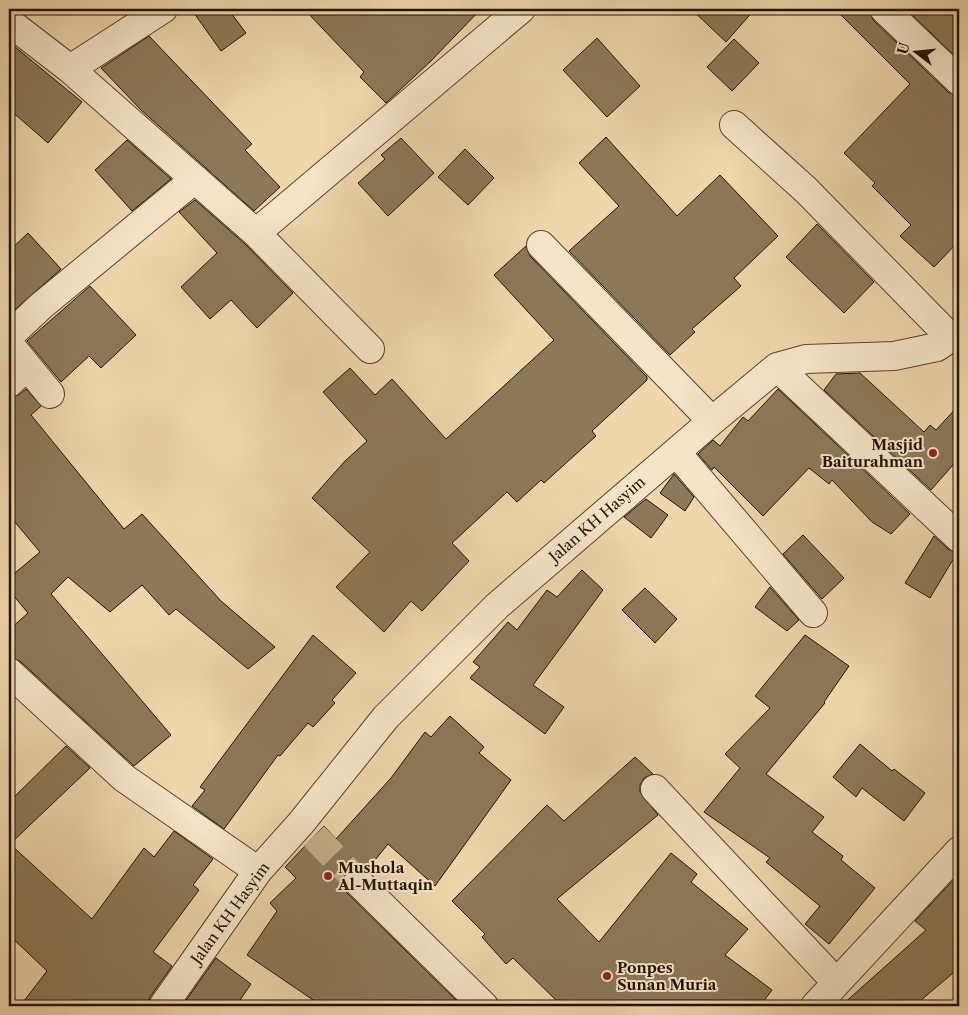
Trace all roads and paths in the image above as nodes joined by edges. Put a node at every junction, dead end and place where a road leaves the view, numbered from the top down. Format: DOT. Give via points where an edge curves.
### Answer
graph roads {
  1 [pos="163,9"];
  2 [pos="521,9"];
  3 [pos="884,9"];
  4 [pos="9,22"];
  5 [pos="70,69"];
  6 [pos="959,81"];
  7 [pos="734,125"];
  8 [pos="195,179"];
  9 [pos="256,233"];
  10 [pos="541,245"];
  11 [pos="9,336"];
  12 [pos="956,336"];
  13 [pos="9,344"];
  14 [pos="370,349"];
  15 [pos="777,367"];
  16 [pos="18,375"];
  17 [pos="50,394"];
  18 [pos="712,421"];
  19 [pos="676,452"];
  20 [pos="959,538"];
  21 [pos="813,612"];
  22 [pos="9,672"];
  23 [pos="655,789"];
  24 [pos="959,851"];
  25 [pos="258,870"];
  26 [pos="358,882"];
  27 [pos="836,982"];
  28 [pos="163,1006"];
  29 [pos="484,1006"];
  30 [pos="815,1006"];
  1 -- 5 [label="street"];
  2 -- 9 [label="street"];
  3 -- 6 [label="street"];
  4 -- 5 [label="street"];
  5 -- 8 [label="street"];
  7 -- 12 [label="street"];
  8 -- 9 [label="street"];
  8 -- 11 [label="street"];
  9 -- 14 [label="street"];
  10 -- 18 [label="street"];
  12 -- 15 [label="street, Jalan KH Hasyim" via="937,347 894,356 806,359"];
  13 -- 16 [label="street"];
  15 -- 18 [label="street, Jalan KH Hasyim"];
  15 -- 20 [label="street"];
  16 -- 17 [label="street"];
  18 -- 19 [label="street, Jalan KH Hasyim"];
  19 -- 21 [label="street"];
  19 -- 25 [label="street, Jalan KH Hasyim" via="497,606 386,717 308,830"];
  22 -- 25 [label="street" via="124,778"];
  23 -- 27 [label="street"];
  24 -- 27 [label="street"];
  25 -- 28 [label="street, Jalan KH Hasyim"];
  26 -- 29 [label="street"];
  27 -- 30 [label="street"];
}
